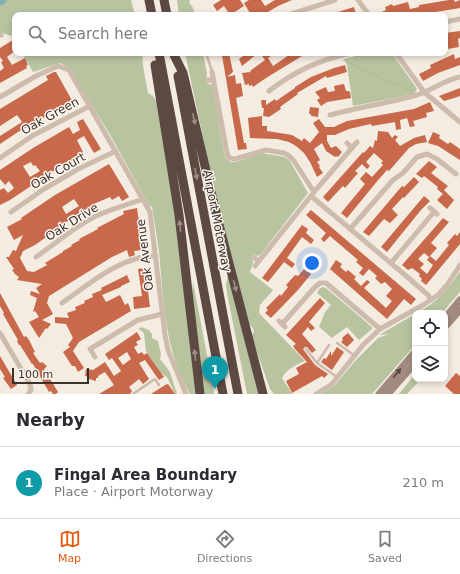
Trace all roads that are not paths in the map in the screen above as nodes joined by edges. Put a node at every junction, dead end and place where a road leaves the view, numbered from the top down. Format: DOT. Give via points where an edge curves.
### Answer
graph roads {
  1 [pos="149,0"];
  2 [pos="164,0"];
  3 [pos="335,0"];
  4 [pos="358,0"];
  5 [pos="151,12"];
  6 [pos="166,12"];
  7 [pos="297,12"];
  8 [pos="367,12"];
  9 [pos="460,19"];
  10 [pos="448,21"];
  11 [pos="158,56"];
  12 [pos="160,56"];
  13 [pos="174,56"];
  14 [pos="175,56"];
  15 [pos="207,56"];
  16 [pos="337,56"];
  17 [pos="398,56"];
  18 [pos="212,72"];
  19 [pos="460,77"];
  20 [pos="208,80"];
  21 [pos="214,80"];
  22 [pos="269,91"];
  23 [pos="422,93"];
  24 [pos="0,97"];
  25 [pos="90,106"];
  26 [pos="330,115"];
  27 [pos="460,122"];
  28 [pos="357,142"];
  29 [pos="347,143"];
  30 [pos="352,148"];
  31 [pos="116,151"];
  32 [pos="0,158"];
  33 [pos="456,174"];
  34 [pos="312,194"];
  35 [pos="143,199"];
  36 [pos="433,211"];
  37 [pos="12,212"];
  38 [pos="350,230"];
  39 [pos="156,256"];
  40 [pos="36,257"];
  41 [pos="253,257"];
  42 [pos="259,261"];
  43 [pos="390,263"];
  44 [pos="460,265"];
  45 [pos="255,266"];
  46 [pos="432,300"];
  47 [pos="62,303"];
  48 [pos="459,304"];
  49 [pos="162,314"];
  50 [pos="448,315"];
  51 [pos="448,322"];
  52 [pos="282,324"];
  53 [pos="380,329"];
  54 [pos="0,333"];
  55 [pos="337,343"];
  56 [pos="329,345"];
  57 [pos="306,349"];
  58 [pos="355,356"];
  59 [pos="412,356"];
  60 [pos="95,357"];
  61 [pos="317,363"];
  62 [pos="412,366"];
  63 [pos="337,378"];
  64 [pos="159,385"];
  65 [pos="28,394"];
  66 [pos="133,394"];
  67 [pos="186,394"];
  68 [pos="200,394"];
  69 [pos="223,394"];
  70 [pos="238,394"];
  71 [pos="263,394"];
  72 [pos="316,394"];
  73 [pos="379,394"];
  74 [pos="388,394"];
  1 -- 5 [label="highway"];
  2 -- 6 [label="highway"];
  3 -- 7 [label="street"];
  4 -- 8 [label="street"];
  9 -- 10 [label="street"];
  68 -- 11 [label="highway, one-way" via="179,215 155,65"];
  12 -- 69 [label="highway"];
  13 -- 70 [label="highway, Airport Motorway, one-way"];
  14 -- 71 [label="highway, one-way" via="183,73"];
  15 -- 18 [label="lane"];
  16 -- 22 [label="street" via="311,64"];
  17 -- 23 [label="street"];
  18 -- 21 [label="street"];
  19 -- 23 [label="street"];
  20 -- 21 [label="street"];
  21 -- 34 [label="street" via="229,158 235,159 266,150 284,153 294,161"];
  23 -- 26 [label="street"];
  23 -- 27 [label="street"];
  24 -- 25 [label="street, Oak Avenue" via="58,66 69,70"];
  25 -- 31 [label="street, Oak Avenue"];
  25 -- 32 [label="street, Oak Green" via="32,136"];
  28 -- 30 [label="street"];
  29 -- 30 [label="street"];
  30 -- 34 [label="street"];
  31 -- 35 [label="street, Oak Avenue"];
  31 -- 37 [label="street, Oak Court" via="44,189"];
  33 -- 38 [label="street" via="448,171 427,154 417,157 393,180"];
  34 -- 38 [label="street"];
  34 -- 42 [label="street"];
  35 -- 39 [label="street, Oak Avenue" via="150,212"];
  35 -- 40 [label="street, Oak Drive" via="93,218"];
  36 -- 43 [label="street"];
  38 -- 43 [label="street"];
  39 -- 47 [label="street" via="135,259 119,266"];
  39 -- 49 [label="street, Oak Avenue"];
  41 -- 42 [label="street"];
  42 -- 45 [label="street"];
  43 -- 46 [label="street"];
  44 -- 46 [label="street" via="447,285"];
  46 -- 53 [label="street"];
  48 -- 50 [label="main road"];
  48 -- 51 [label="main road"];
  49 -- 60 [label="street" via="138,320 90,349"];
  49 -- 67 [label="street, Oak Avenue" via="168,350"];
  52 -- 53 [label="street" via="315,287 320,283 326,283"];
  53 -- 58 [label="street"];
  54 -- 65 [label="street" via="30,384 31,390"];
  55 -- 58 [label="lane"];
  56 -- 61 [label="lane"];
  57 -- 61 [label="lane"];
  58 -- 63 [label="street"];
  73 -- 59 [label="main road, one-way"];
  61 -- 63 [label="lane"];
  62 -- 74 [label="main road"];
  63 -- 72 [label="street"];
  64 -- 66 [label="lane" via="155,379"];
}
